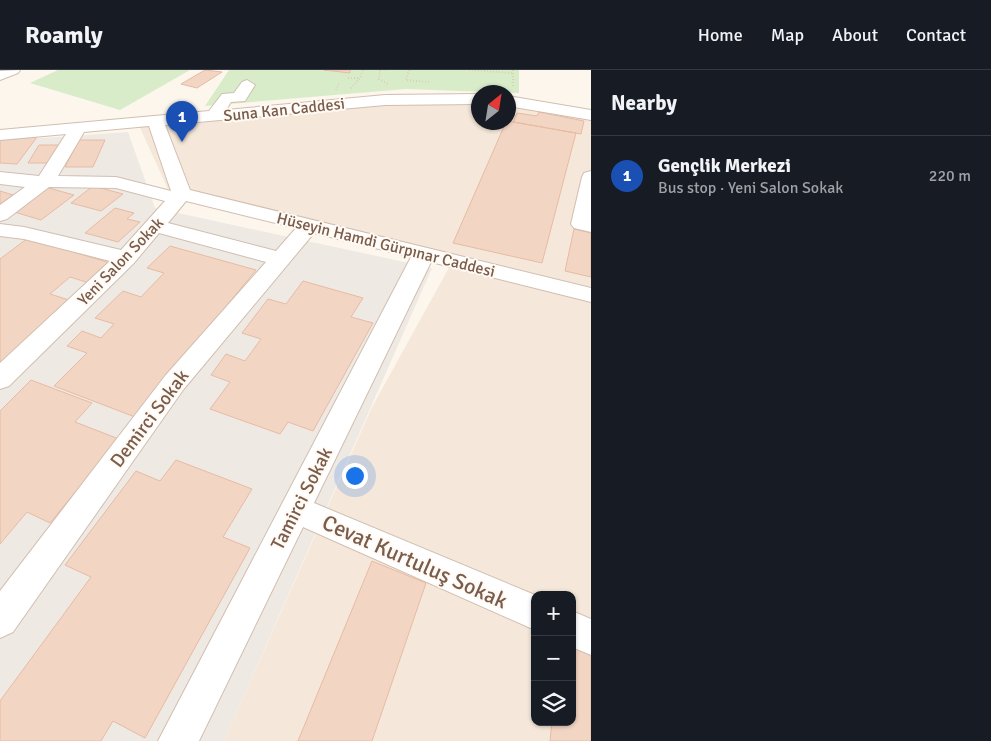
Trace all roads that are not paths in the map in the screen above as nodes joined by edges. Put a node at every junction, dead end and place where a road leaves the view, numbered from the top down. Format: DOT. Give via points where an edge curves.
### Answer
graph roads {
  1 [pos="13,70"];
  2 [pos="0,76"];
  3 [pos="244,89"];
  4 [pos="471,99"];
  5 [pos="516,103"];
  6 [pos="591,115"];
  7 [pos="214,116"];
  8 [pos="156,122"];
  9 [pos="78,128"];
  10 [pos="0,135"];
  11 [pos="591,177"];
  12 [pos="0,178"];
  13 [pos="46,180"];
  14 [pos="180,196"];
  15 [pos="0,215"];
  16 [pos="155,226"];
  17 [pos="309,226"];
  18 [pos="591,226"];
  19 [pos="6,229"];
  20 [pos="0,245"];
  21 [pos="424,254"];
  22 [pos="126,258"];
  23 [pos="280,260"];
  24 [pos="591,294"];
  25 [pos="0,379"];
  26 [pos="296,509"];
  27 [pos="531,611"];
  28 [pos="0,620"];
  29 [pos="576,631"];
  30 [pos="591,637"];
  31 [pos="178,741"];
  1 -- 2 [label="street"];
  3 -- 7 [label="street" via="238,98 227,97"];
  4 -- 7 [label="street, Suna Kan Caddesi" via="385,100"];
  5 -- 6 [label="street"];
  7 -- 8 [label="street, Suna Kan Caddesi"];
  8 -- 9 [label="street, Suna Kan Caddesi"];
  8 -- 14 [label="street"];
  9 -- 10 [label="street, Suna Kan Caddesi"];
  9 -- 13 [label="street"];
  11 -- 18 [label="street" via="581,224"];
  12 -- 13 [label="street, Hüseyin Hamdi Gürpınar Caddesi" via="25,183"];
  13 -- 14 [label="street, Hüseyin Hamdi Gürpınar Caddesi" via="110,182"];
  13 -- 15 [label="street"];
  14 -- 16 [label="street, Yeni Salon Sokak"];
  14 -- 17 [label="street, Hüseyin Hamdi Gürpınar Caddesi"];
  16 -- 22 [label="street, Yeni Salon Sokak"];
  16 -- 23 [label="street"];
  17 -- 21 [label="street, Hüseyin Hamdi Gürpınar Caddesi"];
  17 -- 23 [label="street, Demirci Sokak"];
  19 -- 20 [label="street"];
  19 -- 22 [label="street"];
  21 -- 24 [label="street, Hüseyin Hamdi Gürpınar Caddesi"];
  21 -- 26 [label="street, Tamirci Sokak"];
  22 -- 25 [label="street, Yeni Salon Sokak"];
  23 -- 28 [label="street, Demirci Sokak" via="174,383"];
  26 -- 27 [label="street, Cevat Kurtuluş Sokak"];
  26 -- 31 [label="street, Tamirci Sokak"];
  29 -- 30 [label="street"];
}
